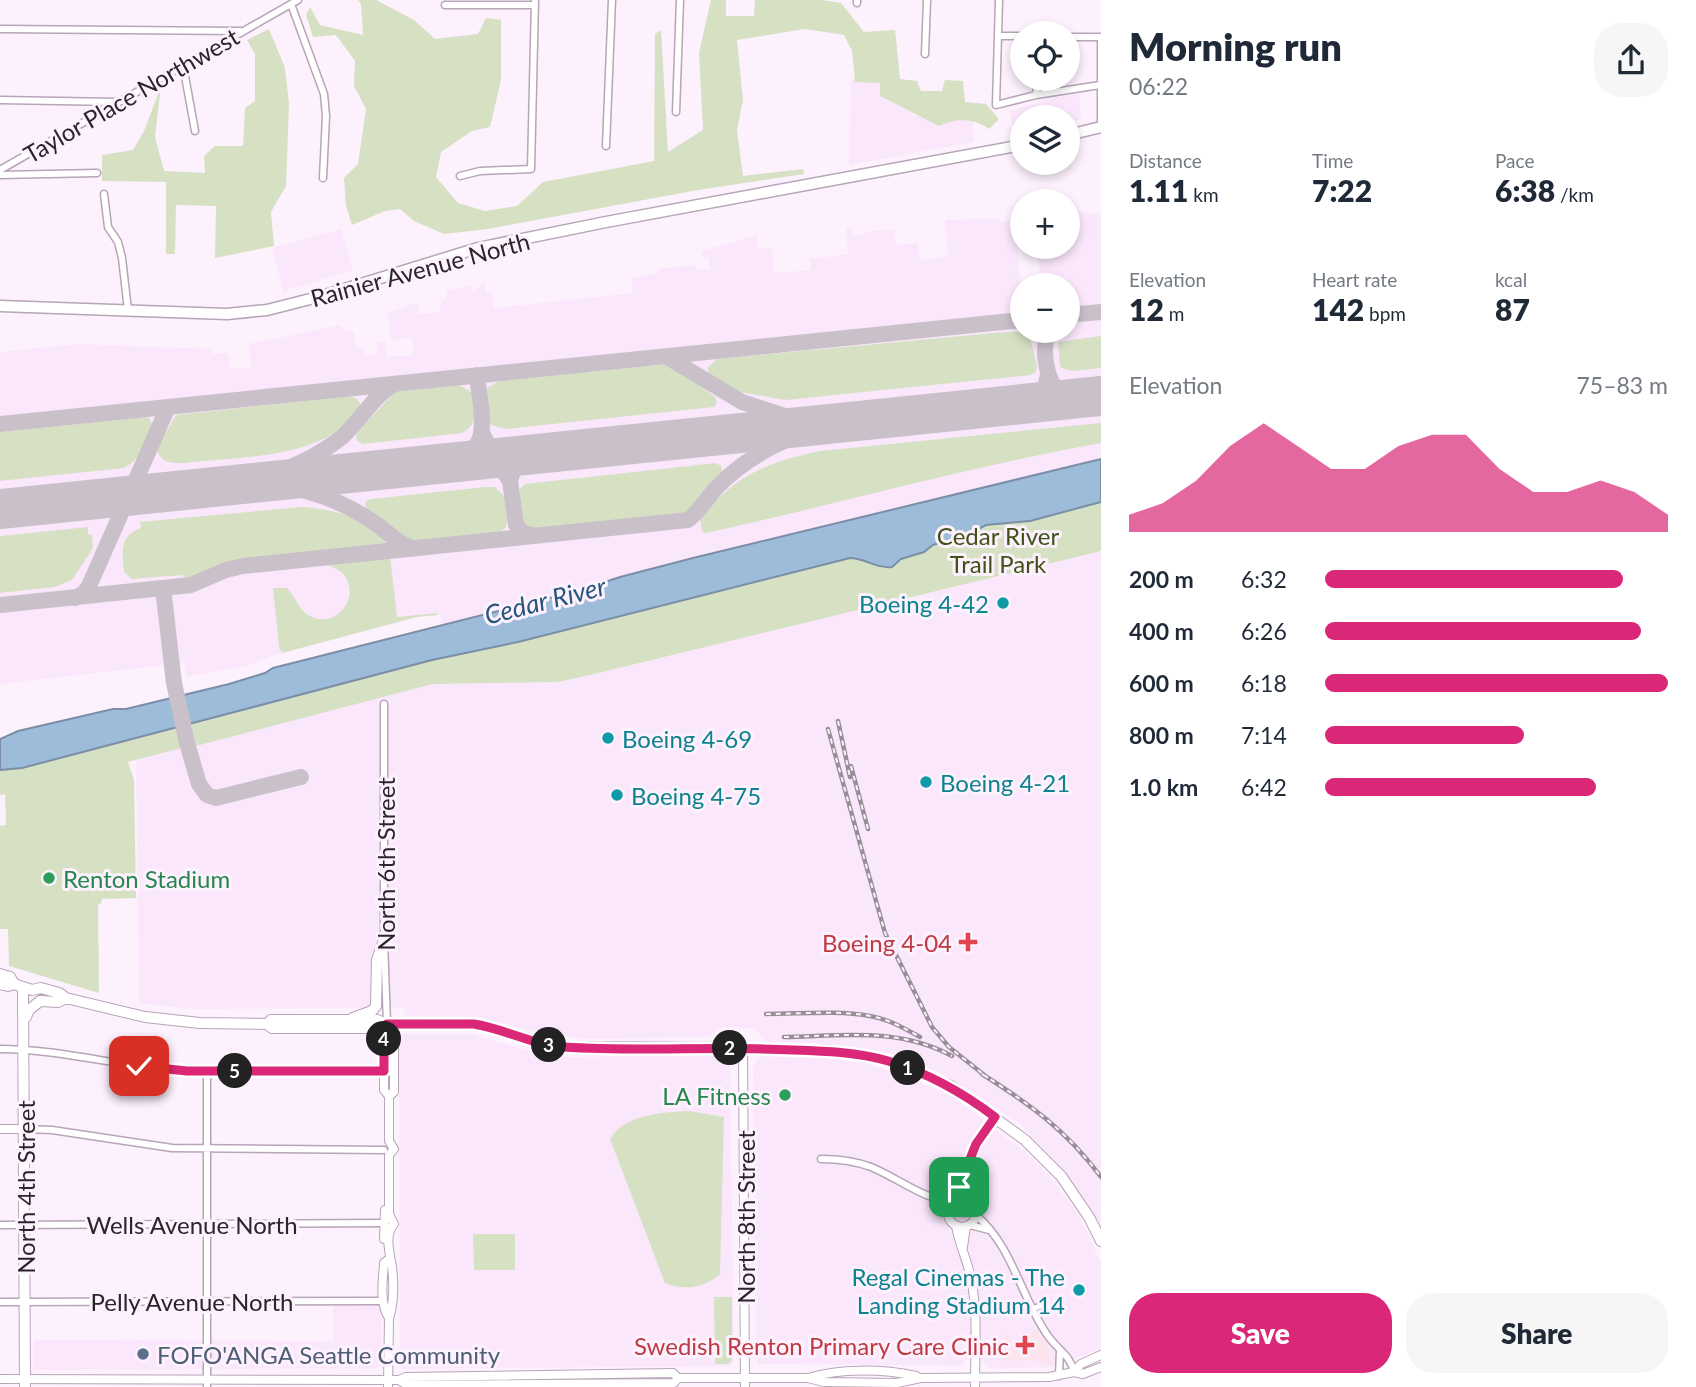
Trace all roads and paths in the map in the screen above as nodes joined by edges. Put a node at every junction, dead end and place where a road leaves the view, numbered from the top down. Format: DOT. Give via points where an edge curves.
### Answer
graph roads {
  1 [pos="298,0"];
  2 [pos="612,0"];
  3 [pos="680,0"];
  4 [pos="927,0"];
  5 [pos="999,0"];
  6 [pos="535,2"];
  7 [pos="291,4"];
  8 [pos="445,5"];
  9 [pos="0,29"];
  10 [pos="242,31"];
  11 [pos="998,36"];
  12 [pos="1010,36"];
  13 [pos="1080,37"];
  14 [pos="1101,37"];
  15 [pos="925,54"];
  16 [pos="183,65"];
  17 [pos="1100,85"];
  18 [pos="1036,91"];
  19 [pos="1036,95"];
  20 [pos="0,100"];
  21 [pos="118,102"];
  22 [pos="676,112"];
  23 [pos="1101,127"];
  24 [pos="195,131"];
  25 [pos="1080,132"];
  26 [pos="606,146"];
  27 [pos="1010,147"];
  28 [pos="0,170"];
  29 [pos="97,173"];
  30 [pos="0,175"];
  31 [pos="460,176"];
  32 [pos="323,178"];
  33 [pos="104,194"];
  34 [pos="0,306"];
  35 [pos="128,310"];
  36 [pos="384,704"];
  37 [pos="384,940"];
  38 [pos="0,974"];
  39 [pos="0,984"];
  40 [pos="23,987"];
  41 [pos="62,1000"];
  42 [pos="348,1020"];
  43 [pos="25,1021"];
  44 [pos="267,1024"];
  45 [pos="387,1024"];
  46 [pos="743,1048"];
  47 [pos="0,1049"];
  48 [pos="24,1050"];
  49 [pos="207,1071"];
  50 [pos="384,1071"];
  51 [pos="389,1096"];
  52 [pos="995,1117"];
  53 [pos="0,1129"];
  54 [pos="25,1129"];
  55 [pos="206,1149"];
  56 [pos="389,1149"];
  57 [pos="821,1159"];
  58 [pos="963,1179"];
  59 [pos="932,1197"];
  60 [pos="955,1201"];
  61 [pos="969,1201"];
  62 [pos="948,1214"];
  63 [pos="976,1215"];
  64 [pos="0,1224"];
  65 [pos="25,1224"];
  66 [pos="207,1224"];
  67 [pos="389,1224"];
  68 [pos="956,1226"];
  69 [pos="968,1226"];
  70 [pos="989,1230"];
  71 [pos="1101,1241"];
  72 [pos="963,1247"];
  73 [pos="389,1254"];
  74 [pos="207,1299"];
  75 [pos="0,1301"];
  76 [pos="383,1301"];
  77 [pos="25,1302"];
  78 [pos="974,1308"];
  79 [pos="1036,1308"];
  80 [pos="389,1318"];
  81 [pos="1060,1350"];
  82 [pos="1101,1355"];
  83 [pos="1101,1367"];
  84 [pos="1074,1372"];
  85 [pos="1059,1376"];
  86 [pos="975,1377"];
  87 [pos="678,1378"];
  88 [pos="0,1379"];
  89 [pos="399,1380"];
  90 [pos="745,1382"];
  91 [pos="25,1383"];
  92 [pos="207,1383"];
  93 [pos="388,1384"];
  94 [pos="575,1385"];
  95 [pos="975,1387"];
  1 -- 7 [label="street, Taylor Place Northwest"];
  2 -- 26 [label="street"];
  3 -- 22 [label="street"];
  4 -- 15 [label="street"];
  5 -- 11 [label="street"];
  6 -- 8 [label="street"];
  6 -- 31 [label="street" via="531,169"];
  7 -- 10 [label="street, Taylor Place Northwest"];
  7 -- 32 [label="street" via="324,94"];
  9 -- 10 [label="street"];
  10 -- 16 [label="street, Taylor Place Northwest"];
  11 -- 12 [label="street"];
  11 -- 19 [label="street" via="996,105"];
  13 -- 14 [label="street"];
  14 -- 17 [label="street"];
  16 -- 21 [label="street, Taylor Place Northwest"];
  16 -- 24 [label="street"];
  17 -- 19 [label="street"];
  17 -- 23 [label="street"];
  18 -- 19 [label="street"];
  20 -- 21 [label="street"];
  21 -- 28 [label="street, Taylor Place Northwest"];
  23 -- 25 [label="main road"];
  27 -- 35 [label="main road, Rainier Avenue North" via="478,248 267,310 227,314"];
  29 -- 30 [label="street"];
  33 -- 35 [label="street" via="108,227 122,258"];
  34 -- 35 [label="main road, Rainier Avenue North"];
  36 -- 37 [label="street, North 6th Street"];
  37 -- 42 [label="main road" via="377,960 376,1006"];
  37 -- 45 [label="street, North 6th Street"];
  38 -- 40 [label="main road"];
  39 -- 40 [label="main road"];
  40 -- 41 [label="main road"];
  40 -- 43 [label="main road, North 4th Street"];
  41 -- 43 [label="main road" via="40,1001"];
  41 -- 44 [label="main road" via="173,1021"];
  42 -- 44 [label="main road" via="271,1020"];
  42 -- 45 [label="main road"];
  43 -- 48 [label="main road, North 4th Street"];
  44 -- 45 [label="main road" via="272,1028 376,1028"];
  45 -- 46 [label="main road" via="474,1024 564,1047"];
  45 -- 50 [label="street, North 6th Street"];
  45 -- 51 [label="street, North 6th Street" via="394,1036 394,1092"];
  46 -- 52 [label="main road" via="832,1051 885,1060 951,1086"];
  46 -- 90 [label="street, North 8th Street"];
  47 -- 48 [label="street"];
  48 -- 49 [label="street"];
  48 -- 54 [label="main road, North 4th Street"];
  49 -- 50 [label="street"];
  49 -- 55 [label="street"];
  50 -- 51 [label="street, North 6th Street" via="384,1090"];
  51 -- 56 [label="street, North 6th Street" via="393,1135"];
  52 -- 58 [label="street" via="976,1144"];
  52 -- 71 [label="main road" via="1060,1176"];
  53 -- 54 [label="street"];
  54 -- 55 [label="street"];
  54 -- 65 [label="main road, North 4th Street"];
  55 -- 56 [label="street"];
  55 -- 66 [label="street"];
  56 -- 67 [label="street, North 6th Street" via="394,1168 384,1212"];
  57 -- 59 [label="street" via="871,1167"];
  58 -- 60 [label="street"];
  58 -- 61 [label="street"];
  59 -- 60 [label="street"];
  59 -- 62 [label="street"];
  60 -- 61 [label="street"];
  60 -- 62 [label="street"];
  61 -- 63 [label="street"];
  62 -- 68 [label="street"];
  63 -- 69 [label="street"];
  63 -- 70 [label="street"];
  64 -- 65 [label="street, Wells Avenue North"];
  65 -- 66 [label="street, Wells Avenue North"];
  65 -- 77 [label="main road, North 4th Street"];
  66 -- 67 [label="street, Wells Avenue North"];
  66 -- 74 [label="street"];
  67 -- 73 [label="street, North 6th Street" via="384,1240"];
  68 -- 69 [label="street"];
  68 -- 72 [label="street"];
  69 -- 70 [label="street"];
  69 -- 72 [label="street"];
  70 -- 79 [label="street" via="1007,1253"];
  72 -- 78 [label="street"];
  73 -- 76 [label="street, North 6th Street" via="384,1263"];
  73 -- 80 [label="street, North 6th Street"];
  74 -- 76 [label="street, Pelly Avenue North"];
  74 -- 77 [label="street, Pelly Avenue North"];
  74 -- 92 [label="street"];
  75 -- 77 [label="street, Pelly Avenue North"];
  76 -- 80 [label="street, North 6th Street"];
  77 -- 91 [label="main road, North 4th Street"];
  78 -- 79 [label="street"];
  78 -- 86 [label="street"];
  79 -- 81 [label="street" via="1047,1335"];
  80 -- 93 [label="street, North 6th Street"];
  81 -- 84 [label="street" via="1070,1358"];
  81 -- 85 [label="street"];
  82 -- 84 [label="street"];
  83 -- 84 [label="street" via="1083,1374"];
  84 -- 85 [label="street"];
  85 -- 86 [label="street"];
  86 -- 90 [label="street" via="897,1383 808,1378"];
  86 -- 95 [label="street"];
  87 -- 89 [label="street" via="673,1373"];
  87 -- 90 [label="street"];
  87 -- 94 [label="street" via="674,1383"];
  88 -- 91 [label="street"];
  89 -- 93 [label="street"];
  89 -- 94 [label="street" via="407,1385"];
  91 -- 92 [label="street"];
  92 -- 93 [label="street"];
}
